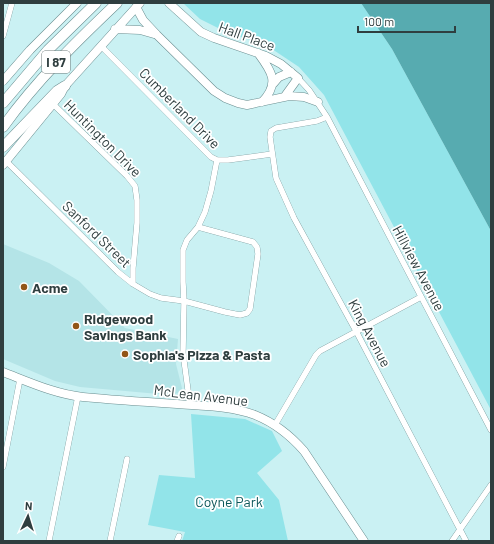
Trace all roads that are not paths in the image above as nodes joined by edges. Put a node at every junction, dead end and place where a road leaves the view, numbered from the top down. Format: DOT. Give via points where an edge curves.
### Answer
graph roads {
  1 [pos="12,3"];
  2 [pos="78,3"];
  3 [pos="96,3"];
  4 [pos="117,3"];
  5 [pos="169,3"];
  6 [pos="138,5"];
  7 [pos="115,29"];
  8 [pos="157,35"];
  9 [pos="3,36"];
  10 [pos="101,46"];
  11 [pos="258,53"];
  12 [pos="291,72"];
  13 [pos="298,78"];
  14 [pos="3,81"];
  15 [pos="273,84"];
  16 [pos="65,86"];
  17 [pos="285,96"];
  18 [pos="261,102"];
  19 [pos="318,102"];
  20 [pos="3,103"];
  21 [pos="53,104"];
  22 [pos="326,117"];
  23 [pos="3,127"];
  24 [pos="3,147"];
  25 [pos="272,154"];
  26 [pos="217,160"];
  27 [pos="5,163"];
  28 [pos="198,227"];
  29 [pos="134,284"];
  30 [pos="421,297"];
  31 [pos="184,301"];
  32 [pos="356,331"];
  33 [pos="3,372"];
  34 [pos="20,379"];
  35 [pos="78,396"];
  36 [pos="190,405"];
  37 [pos="275,425"];
  38 [pos="491,430"];
  39 [pos="127,459"];
  40 [pos="3,467"];
  41 [pos="491,486"];
  42 [pos="460,529"];
  43 [pos="49,541"];
  44 [pos="110,541"];
  45 [pos="364,541"];
  46 [pos="452,541"];
  47 [pos="466,541"];
  1 -- 9 [label="street"];
  2 -- 14 [label="main road" via="30,50"];
  3 -- 20 [label="highway, I 87" via="48,50"];
  4 -- 23 [label="highway, I 87" via="47,72"];
  5 -- 11 [label="main road, Hall Place" via="207,36"];
  6 -- 7 [label="main road"];
  6 -- 8 [label="main road" via="143,20"];
  7 -- 8 [label="main road" via="140,30"];
  7 -- 10 [label="main road"];
  8 -- 18 [label="main road" via="214,91 238,103"];
  10 -- 16 [label="main road"];
  10 -- 26 [label="street, Cumberland Drive" via="211,157"];
  11 -- 12 [label="main road, Hall Place"];
  11 -- 15 [label="main road" via="273,78"];
  12 -- 13 [label="main road, Hall Place"];
  12 -- 15 [label="main road" via="279,77"];
  13 -- 17 [label="main road"];
  13 -- 19 [label="street, Hall Place"];
  15 -- 18 [label="main road" via="270,93"];
  16 -- 21 [label="main road"];
  16 -- 24 [label="highway" via="57,91"];
  17 -- 18 [label="main road"];
  17 -- 19 [label="main road" via="304,96"];
  19 -- 22 [label="street, Hall Place"];
  21 -- 27 [label="main road"];
  21 -- 29 [label="street, Huntington Drive" via="135,186 137,223"];
  22 -- 25 [label="street, King Avenue" via="271,131"];
  22 -- 30 [label="street, Hillview Avenue"];
  25 -- 26 [label="street"];
  25 -- 32 [label="street, King Avenue" via="276,178 291,211"];
  26 -- 28 [label="street, Cumberland Drive" via="211,191"];
  27 -- 29 [label="street, Sanford Street" via="118,272"];
  28 -- 31 [label="street, Cumberland Drive" via="187,240 183,250"];
  28 -- 31 [label="street" via="254,242 258,254 250,309 240,315"];
  29 -- 31 [label="street, Sanford Street" via="161,298"];
  30 -- 32 [label="street"];
  30 -- 38 [label="street, Hillview Avenue"];
  31 -- 36 [label="street, Cumberland Drive" via="183,354"];
  32 -- 37 [label="street" via="318,353"];
  32 -- 42 [label="street, King Avenue"];
  33 -- 34 [label="main road, McLean Avenue"];
  34 -- 35 [label="main road, McLean Avenue" via="53,391"];
  34 -- 40 [label="street"];
  35 -- 36 [label="main road, McLean Avenue"];
  35 -- 43 [label="street"];
  36 -- 37 [label="main road, McLean Avenue" via="256,415"];
  37 -- 45 [label="main road, McLean Avenue" via="304,451"];
  39 -- 44 [label="street"];
  41 -- 42 [label="street"];
  42 -- 46 [label="street"];
  42 -- 47 [label="street, King Avenue"];
}
